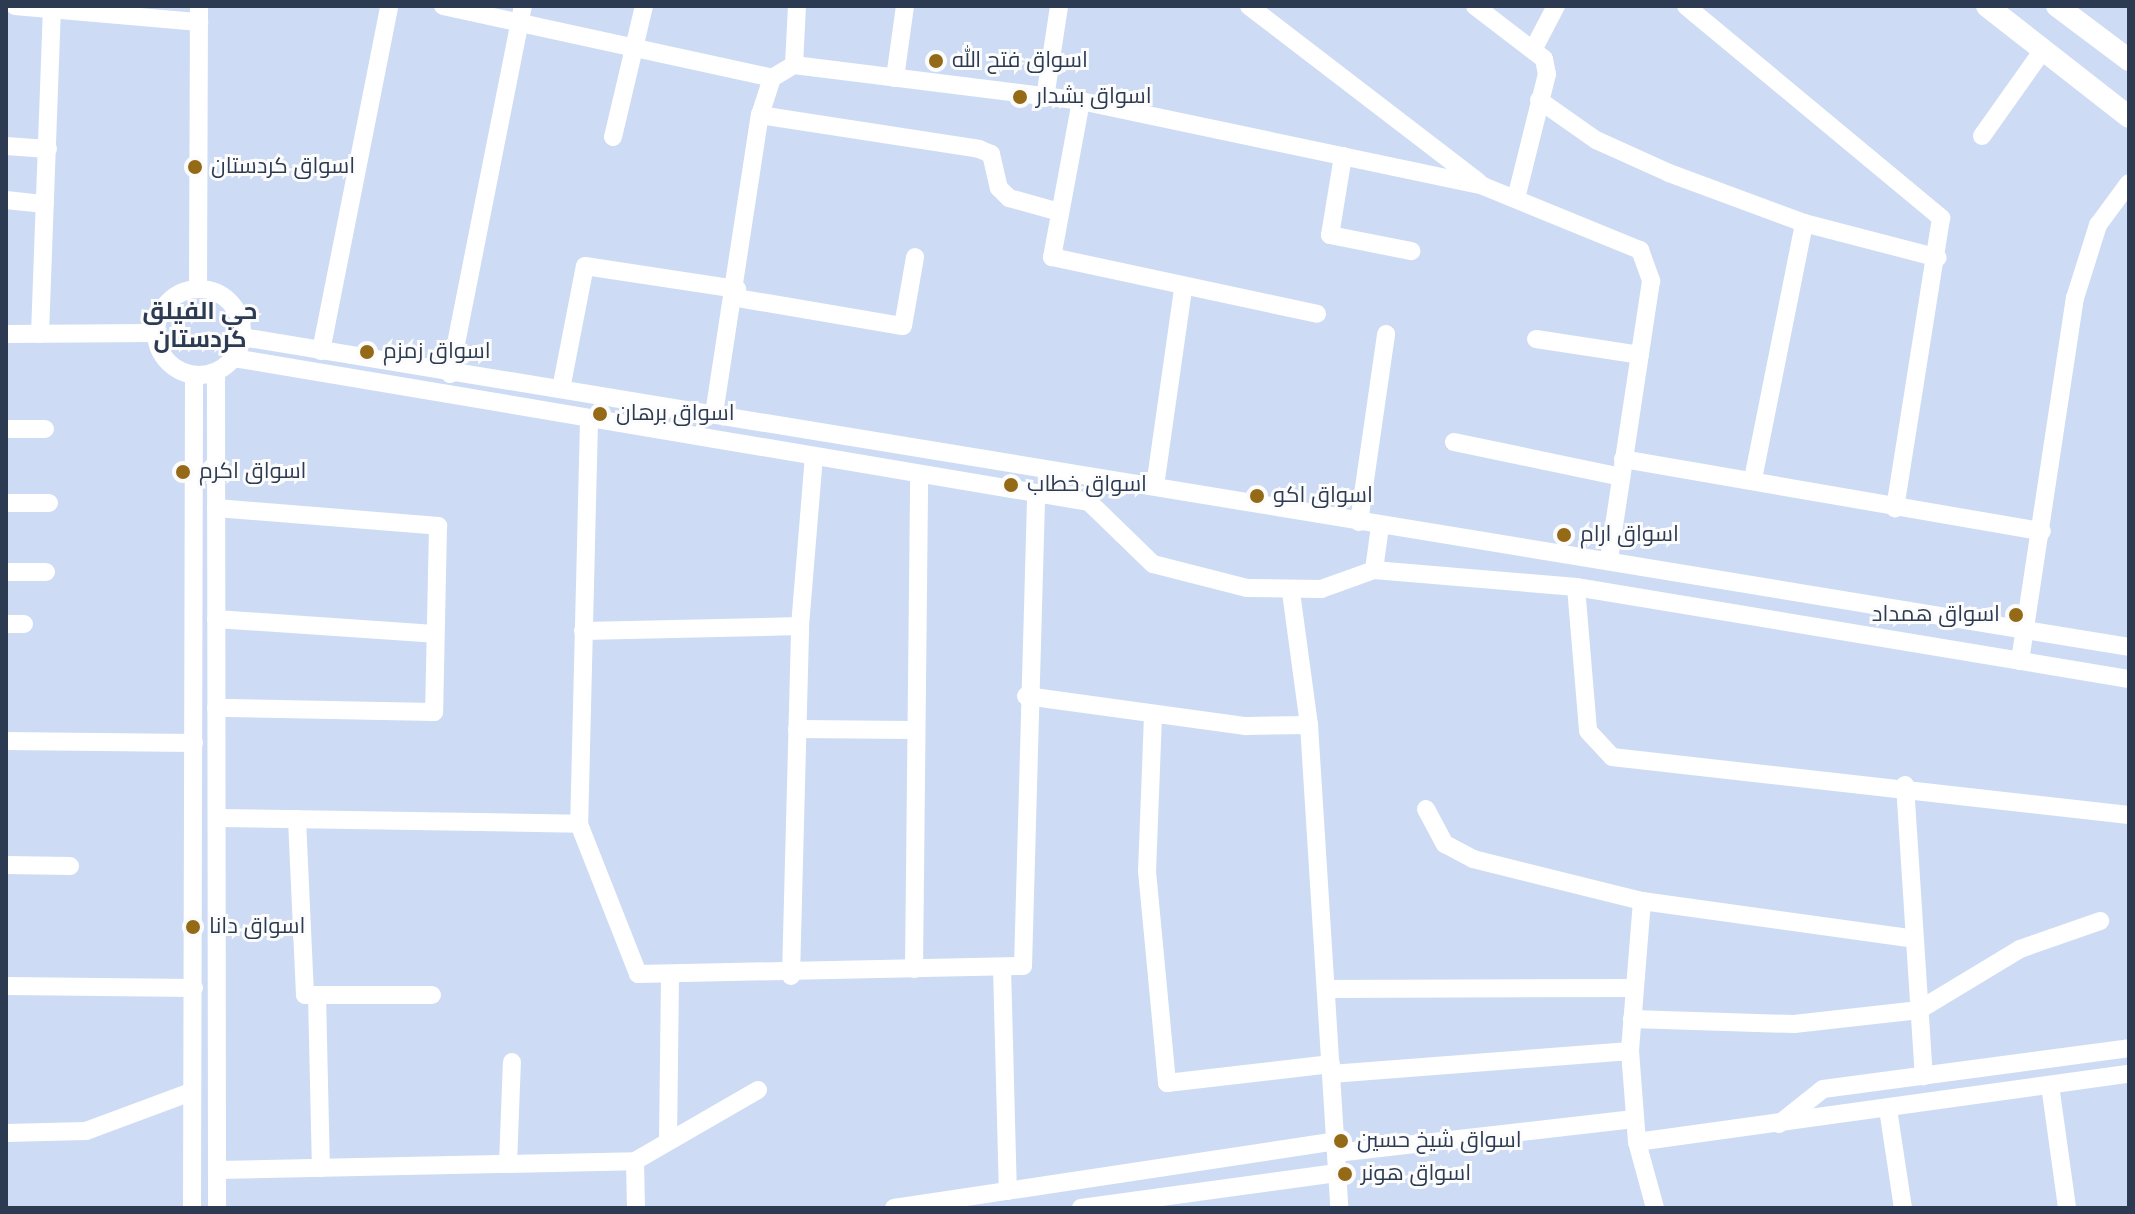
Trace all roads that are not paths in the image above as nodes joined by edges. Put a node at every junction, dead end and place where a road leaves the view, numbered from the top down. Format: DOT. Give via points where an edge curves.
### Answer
graph roads {
  1 [pos="15,6"];
  2 [pos="389,6"];
  3 [pos="443,6"];
  4 [pos="644,6"];
  5 [pos="797,6"];
  6 [pos="905,6"];
  7 [pos="1059,6"];
  8 [pos="1249,6"];
  9 [pos="1475,6"];
  10 [pos="1556,6"];
  11 [pos="1686,6"];
  12 [pos="1987,6"];
  13 [pos="2057,6"];
  14 [pos="52,9"];
  15 [pos="199,14"];
  16 [pos="521,14"];
  17 [pos="633,44"];
  18 [pos="1534,48"];
  19 [pos="2043,50"];
  20 [pos="2129,60"];
  21 [pos="794,65"];
  22 [pos="772,78"];
  23 [pos="895,78"];
  24 [pos="1045,98"];
  25 [pos="1539,100"];
  26 [pos="1081,101"];
  27 [pos="760,115"];
  28 [pos="2129,117"];
  29 [pos="1982,136"];
  30 [pos="613,137"];
  31 [pos="6,146"];
  32 [pos="48,149"];
  33 [pos="1343,156"];
  34 [pos="2129,183"];
  35 [pos="1483,186"];
  36 [pos="1516,198"];
  37 [pos="6,200"];
  38 [pos="45,204"];
  39 [pos="1056,211"];
  40 [pos="1804,223"];
  41 [pos="1411,251"];
  42 [pos="915,257"];
  43 [pos="1938,258"];
  44 [pos="198,289"];
  45 [pos="1183,289"];
  46 [pos="737,293"];
  47 [pos="1317,314"];
  48 [pos="155,333"];
  49 [pos="6,334"];
  50 [pos="40,334"];
  51 [pos="1386,334"];
  52 [pos="242,337"];
  53 [pos="1536,339"];
  54 [pos="321,351"];
  55 [pos="1640,355"];
  56 [pos="234,358"];
  57 [pos="216,372"];
  58 [pos="450,374"];
  59 [pos="194,375"];
  60 [pos="561,389"];
  61 [pos="714,414"];
  62 [pos="589,421"];
  63 [pos="6,429"];
  64 [pos="45,429"];
  65 [pos="1454,442"];
  66 [pos="814,457"];
  67 [pos="1622,468"];
  68 [pos="919,475"];
  69 [pos="1753,479"];
  70 [pos="1115,480"];
  71 [pos="1155,486"];
  72 [pos="1036,494"];
  73 [pos="6,503"];
  74 [pos="49,503"];
  75 [pos="216,508"];
  76 [pos="1895,508"];
  77 [pos="1108,514"];
  78 [pos="1359,522"];
  79 [pos="1380,526"];
  80 [pos="2042,531"];
  81 [pos="1609,558"];
  82 [pos="1374,570"];
  83 [pos="6,572"];
  84 [pos="46,572"];
  85 [pos="1576,587"];
  86 [pos="1291,592"];
  87 [pos="216,619"];
  88 [pos="800,626"];
  89 [pos="583,631"];
  90 [pos="2025,631"];
  91 [pos="434,634"];
  92 [pos="2129,647"];
  93 [pos="2020,661"];
  94 [pos="2129,679"];
  95 [pos="1026,696"];
  96 [pos="216,708"];
  97 [pos="1153,716"];
  98 [pos="1309,725"];
  99 [pos="797,729"];
  100 [pos="912,730"];
  101 [pos="6,741"];
  102 [pos="194,743"];
  103 [pos="1905,785"];
  104 [pos="1426,809"];
  105 [pos="2129,815"];
  106 [pos="217,818"];
  107 [pos="297,819"];
  108 [pos="579,824"];
  109 [pos="6,865"];
  110 [pos="70,866"];
  111 [pos="1642,901"];
  112 [pos="2100,921"];
  113 [pos="1910,938"];
  114 [pos="1002,967"];
  115 [pos="914,969"];
  116 [pos="670,974"];
  117 [pos="791,976"];
  118 [pos="6,986"];
  119 [pos="194,988"];
  120 [pos="1634,988"];
  121 [pos="1326,989"];
  122 [pos="317,995"];
  123 [pos="432,995"];
  124 [pos="1919,1010"];
  125 [pos="1632,1019"];
  126 [pos="2129,1048"];
  127 [pos="1630,1051"];
  128 [pos="512,1062"];
  129 [pos="1999,1066"];
  130 [pos="1331,1069"];
  131 [pos="2129,1074"];
  132 [pos="1924,1076"];
  133 [pos="2050,1085"];
  134 [pos="758,1090"];
  135 [pos="191,1092"];
  136 [pos="2003,1092"];
  137 [pos="1888,1109"];
  138 [pos="1634,1119"];
  139 [pos="1779,1124"];
  140 [pos="6,1133"];
  141 [pos="668,1141"];
  142 [pos="1637,1142"];
  143 [pos="1336,1147"];
  144 [pos="635,1161"];
  145 [pos="508,1164"];
  146 [pos="321,1168"];
  147 [pos="217,1170"];
  148 [pos="1337,1173"];
  149 [pos="1008,1191"];
  150 [pos="192,1208"];
  151 [pos="217,1208"];
  152 [pos="636,1208"];
  153 [pos="894,1208"];
  154 [pos="1081,1208"];
  155 [pos="1339,1208"];
  156 [pos="1655,1208"];
  157 [pos="1903,1208"];
  158 [pos="2067,1208"];
  1 -- 14 [label="street"];
  2 -- 54 [label="street"];
  3 -- 16 [label="street"];
  4 -- 17 [label="street"];
  5 -- 21 [label="street"];
  6 -- 23 [label="street"];
  7 -- 24 [label="street"];
  8 -- 35 [label="street"];
  9 -- 18 [label="street"];
  10 -- 18 [label="street"];
  11 -- 43 [label="street" via="1932,205 1943,226"];
  12 -- 19 [label="main road"];
  13 -- 20 [label="main road"];
  14 -- 15 [label="street"];
  14 -- 32 [label="street"];
  15 -- 44 [label="street"];
  16 -- 17 [label="street"];
  16 -- 58 [label="street"];
  17 -- 22 [label="street"];
  17 -- 30 [label="street"];
  18 -- 25 [label="street" via="1547,74"];
  19 -- 28 [label="main road"];
  19 -- 29 [label="street"];
  21 -- 22 [label="street"];
  21 -- 23 [label="street"];
  22 -- 27 [label="street"];
  23 -- 24 [label="street"];
  24 -- 26 [label="street"];
  25 -- 36 [label="street"];
  25 -- 40 [label="street" via="1628,156"];
  26 -- 33 [label="street"];
  26 -- 39 [label="street"];
  27 -- 39 [label="street" via="979,149 991,154 999,188 1009,198"];
  27 -- 46 [label="street"];
  31 -- 32 [label="street"];
  32 -- 38 [label="street"];
  33 -- 35 [label="street"];
  33 -- 41 [label="street" via="1330,235"];
  34 -- 80 [label="street" via="2085,256 2061,364"];
  35 -- 36 [label="street"];
  36 -- 55 [label="street" via="1648,259"];
  37 -- 38 [label="street"];
  38 -- 50 [label="street"];
  39 -- 45 [label="street" via="1056,260"];
  40 -- 43 [label="street"];
  40 -- 69 [label="street"];
  42 -- 46 [label="street" via="903,326"];
  43 -- 76 [label="street"];
  44 -- 48 [label="street" via="164,305"];
  44 -- 52 [label="street" via="228,299"];
  45 -- 47 [label="street"];
  45 -- 71 [label="street"];
  46 -- 60 [label="street" via="585,266"];
  46 -- 61 [label="street"];
  48 -- 50 [label="street"];
  48 -- 59 [label="street" via="166,361"];
  49 -- 50 [label="street"];
  51 -- 78 [label="street"];
  52 -- 54 [label="street"];
  52 -- 56 [label="street"];
  53 -- 55 [label="street"];
  54 -- 58 [label="street"];
  55 -- 67 [label="street"];
  56 -- 57 [label="street"];
  56 -- 62 [label="street"];
  57 -- 59 [label="street"];
  57 -- 75 [label="street"];
  58 -- 60 [label="street"];
  59 -- 102 [label="street"];
  60 -- 61 [label="street"];
  61 -- 70 [label="street"];
  62 -- 66 [label="street"];
  62 -- 89 [label="street"];
  63 -- 64 [label="street"];
  65 -- 67 [label="street"];
  66 -- 68 [label="street"];
  66 -- 88 [label="street"];
  67 -- 69 [label="street"];
  67 -- 81 [label="street"];
  68 -- 72 [label="street"];
  68 -- 100 [label="street"];
  69 -- 76 [label="street"];
  70 -- 71 [label="street"];
  70 -- 77 [label="street"];
  71 -- 78 [label="street"];
  72 -- 77 [label="street" via="1089,502"];
  72 -- 95 [label="street"];
  73 -- 74 [label="street"];
  75 -- 87 [label="street"];
  75 -- 91 [label="street" via="438,526"];
  76 -- 80 [label="street"];
  77 -- 86 [label="street" via="1134,551 1153,564"];
  78 -- 79 [label="street"];
  79 -- 81 [label="street"];
  79 -- 82 [label="street"];
  80 -- 90 [label="street"];
  81 -- 90 [label="street"];
  82 -- 85 [label="street"];
  82 -- 86 [label="street"];
  83 -- 84 [label="street"];
  85 -- 93 [label="street"];
  85 -- 103 [label="street" via="1588,731 1612,757"];
  86 -- 98 [label="street"];
  87 -- 91 [label="street"];
  87 -- 96 [label="street"];
  88 -- 89 [label="street"];
  88 -- 99 [label="street"];
  89 -- 108 [label="street"];
  90 -- 92 [label="street"];
  90 -- 93 [label="street"];
  91 -- 96 [label="street" via="434,712"];
  93 -- 94 [label="street"];
  95 -- 97 [label="street"];
  95 -- 114 [label="street" via="1023,966"];
  96 -- 106 [label="street"];
  97 -- 98 [label="street"];
  97 -- 130 [label="street" via="1147,871 1167,1083"];
  98 -- 121 [label="street"];
  99 -- 100 [label="street"];
  99 -- 117 [label="street"];
  100 -- 115 [label="street"];
  101 -- 102 [label="street"];
  102 -- 119 [label="street"];
  103 -- 105 [label="street"];
  103 -- 113 [label="street"];
  104 -- 111 [label="street" via="1456,853"];
  106 -- 107 [label="street"];
  106 -- 147 [label="street"];
  107 -- 108 [label="street"];
  107 -- 122 [label="street" via="305,995"];
  108 -- 116 [label="street" via="638,974"];
  109 -- 110 [label="street"];
  111 -- 113 [label="street"];
  111 -- 120 [label="street"];
  112 -- 124 [label="street" via="2020,949"];
  113 -- 124 [label="street"];
  114 -- 115 [label="street"];
  114 -- 149 [label="street"];
  115 -- 117 [label="street"];
  116 -- 117 [label="street"];
  116 -- 141 [label="street"];
  118 -- 119 [label="street"];
  119 -- 135 [label="street"];
  120 -- 121 [label="street"];
  120 -- 125 [label="street"];
  121 -- 130 [label="street"];
  122 -- 123 [label="street"];
  122 -- 146 [label="street"];
  124 -- 125 [label="street" via="1794,1024"];
  124 -- 132 [label="street"];
  125 -- 127 [label="street"];
  126 -- 129 [label="street"];
  127 -- 130 [label="street"];
  127 -- 138 [label="street"];
  128 -- 145 [label="street"];
  129 -- 132 [label="street"];
  129 -- 136 [label="street"];
  130 -- 143 [label="street"];
  131 -- 133 [label="street"];
  132 -- 139 [label="street" via="1823,1089"];
  133 -- 136 [label="street"];
  133 -- 158 [label="street"];
  134 -- 141 [label="street"];
  135 -- 140 [label="street" via="86,1131"];
  135 -- 150 [label="street"];
  136 -- 137 [label="street"];
  137 -- 139 [label="street"];
  137 -- 157 [label="street"];
  138 -- 142 [label="street"];
  138 -- 143 [label="street"];
  139 -- 142 [label="street"];
  141 -- 144 [label="street"];
  142 -- 156 [label="street"];
  143 -- 148 [label="street"];
  143 -- 149 [label="street"];
  144 -- 145 [label="street"];
  144 -- 152 [label="street"];
  145 -- 146 [label="street"];
  146 -- 147 [label="street"];
  147 -- 151 [label="street"];
  148 -- 154 [label="street"];
  148 -- 155 [label="street"];
  149 -- 153 [label="street"];
}
